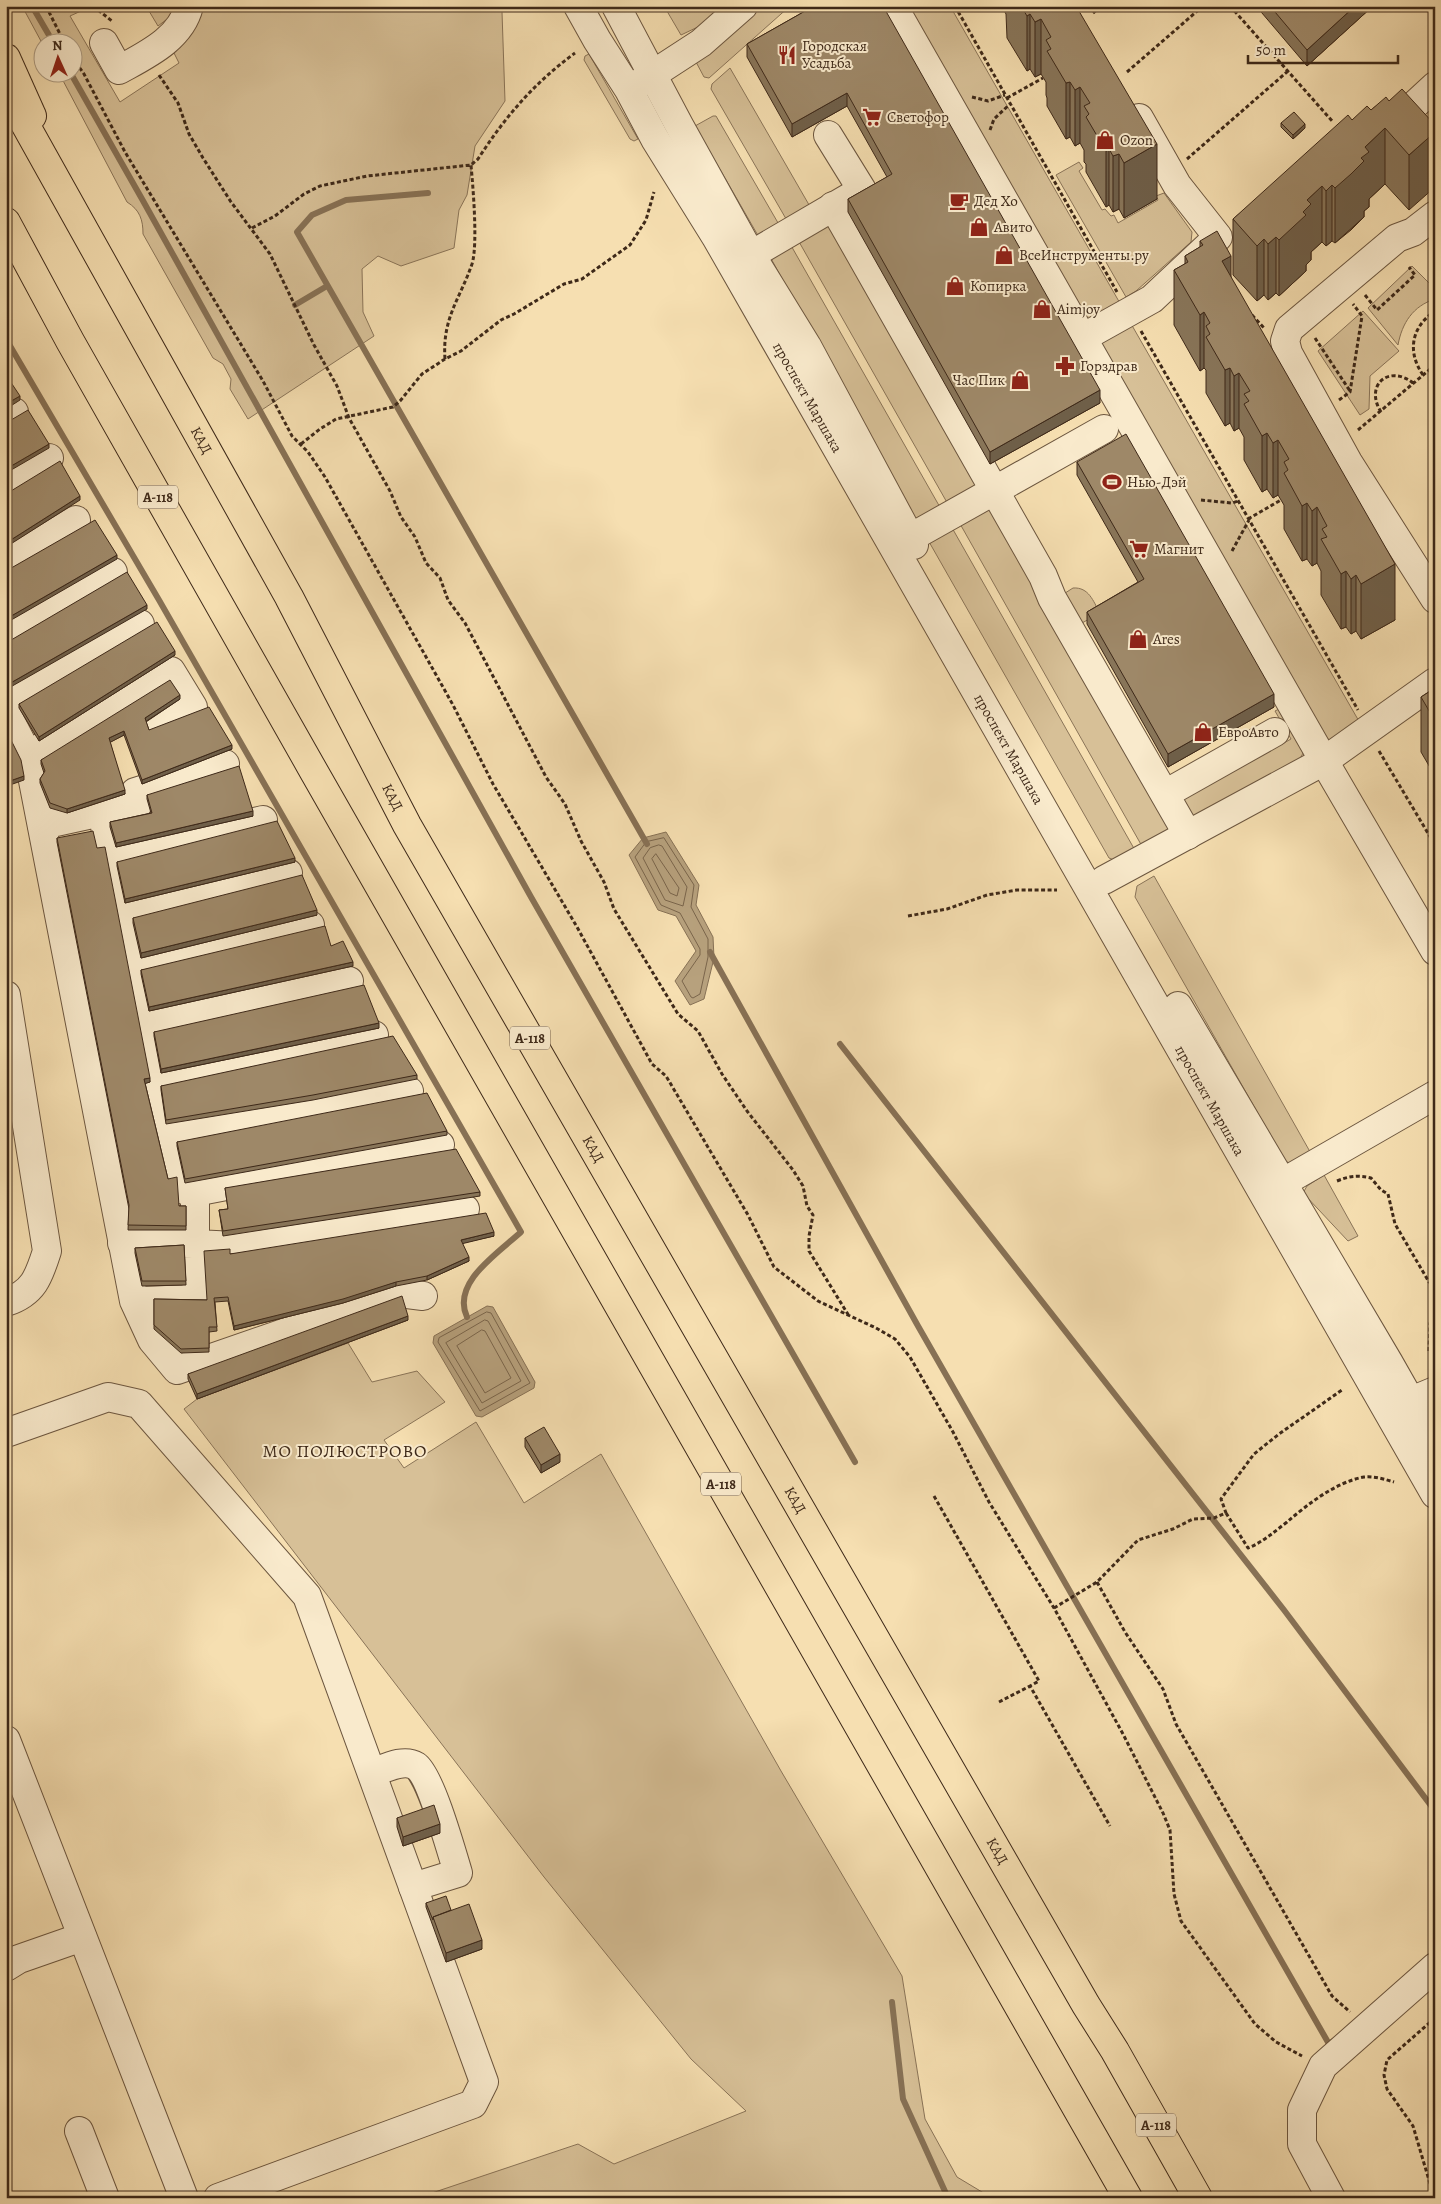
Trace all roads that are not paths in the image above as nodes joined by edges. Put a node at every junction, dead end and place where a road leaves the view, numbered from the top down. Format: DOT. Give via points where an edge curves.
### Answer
graph roads {
  1 [pos="189,6"];
  2 [pos="578,6"];
  3 [pos="616,6"];
  4 [pos="742,6"];
  5 [pos="893,6"];
  6 [pos="110,34"];
  7 [pos="6,58"];
  8 [pos="652,74"];
  9 [pos="1435,86"];
  10 [pos="6,90"];
  11 [pos="629,90"];
  12 [pos="1128,99"];
  13 [pos="1346,125"];
  14 [pos="828,135"];
  15 [pos="833,206"];
  16 [pos="1435,215"];
  17 [pos="1239,218"];
  18 [pos="6,222"];
  19 [pos="85,234"];
  20 [pos="1218,237"];
  21 [pos="751,255"];
  22 [pos="1084,337"];
  23 [pos="1104,429"];
  24 [pos="49,458"];
  25 [pos="6,485"];
  26 [pos="995,490"];
  27 [pos="76,520"];
  28 [pos="910,538"];
  29 [pos="6,563"];
  30 [pos="113,572"];
  31 [pos="1435,599"];
  32 [pos="140,624"];
  33 [pos="6,635"];
  34 [pos="1435,682"];
  35 [pos="6,702"];
  36 [pos="6,713"];
  37 [pos="157,722"];
  38 [pos="1275,732"];
  39 [pos="28,755"];
  40 [pos="1324,761"];
  41 [pos="225,764"];
  42 [pos="1165,794"];
  43 [pos="102,811"];
  44 [pos="263,820"];
  45 [pos="42,825"];
  46 [pos="1188,834"];
  47 [pos="111,855"];
  48 [pos="288,873"];
  49 [pos="1104,880"];
  50 [pos="123,916"];
  51 [pos="310,926"];
  52 [pos="1435,951"];
  53 [pos="133,967"];
  54 [pos="349,982"];
  55 [pos="6,995"];
  56 [pos="144,1026"];
  57 [pos="374,1035"];
  58 [pos="155,1081"];
  59 [pos="409,1092"];
  60 [pos="1435,1095"];
  61 [pos="166,1136"];
  62 [pos="440,1145"];
  63 [pos="1282,1183"];
  64 [pos="195,1192"];
  65 [pos="465,1209"];
  66 [pos="122,1244"];
  67 [pos="195,1244"];
  68 [pos="423,1296"];
  69 [pos="134,1301"];
  70 [pos="6,1302"];
  71 [pos="1412,1402"];
  72 [pos="6,1433"];
  73 [pos="1435,1444"];
  74 [pos="1435,1494"];
  75 [pos="6,1740"];
  76 [pos="372,1773"];
  77 [pos="413,1887"];
  78 [pos="82,1937"];
  79 [pos="6,1967"];
  80 [pos="1435,1967"];
  81 [pos="79,2130"];
  82 [pos="105,2198"];
  83 [pos="184,2198"];
  84 [pos="218,2198"];
  85 [pos="1128,2198"];
  86 [pos="1198,2198"];
  87 [pos="1331,2198"];
  1 -- 6 [label="street" via="186,19 163,44 119,70"];
  2 -- 11 [label="street, проспект Маршака"];
  3 -- 8 [label="street, проспект Маршака"];
  4 -- 8 [label="street" via="701,43"];
  5 -- 22 [label="street"];
  7 -- 19 [label="main road"];
  8 -- 11 [label="street"];
  8 -- 21 [label="street, проспект Маршака"];
  9 -- 13 [label="street" via="1418,120"];
  10 -- 19 [label="main road, КАД / А-118"];
  11 -- 71 [label="street, проспект Маршака" via="655,139"];
  12 -- 20 [label="street" via="1176,185"];
  14 -- 15 [label="street" via="862,190"];
  15 -- 21 [label="street"];
  15 -- 26 [label="street"];
  16 -- 31 [label="street" via="1382,250 1289,329 1285,341 1288,353 1348,462"];
  17 -- 20 [label="street"];
  18 -- 85 [label="main road, А-118" via="313,770"];
  19 -- 86 [label="main road, КАД / А-118" via="289,597 407,825"];
  20 -- 22 [label="street" via="1152,299"];
  21 -- 28 [label="street, проспект Маршака" via="807,346"];
  22 -- 40 [label="street"];
  23 -- 26 [label="street"];
  24 -- 25 [label="street"];
  26 -- 28 [label="street"];
  26 -- 42 [label="street" via="1052,598"];
  27 -- 29 [label="street"];
  28 -- 49 [label="street, проспект Маршака"];
  30 -- 33 [label="street"];
  32 -- 35 [label="street"];
  34 -- 40 [label="street"];
  36 -- 39 [label="street"];
  37 -- 39 [label="street" via="193,707 171,671"];
  38 -- 42 [label="street"];
  39 -- 45 [label="street"];
  40 -- 46 [label="street"];
  40 -- 52 [label="street"];
  41 -- 43 [label="street" via="135,792 138,804"];
  42 -- 46 [label="street"];
  43 -- 45 [label="street"];
  43 -- 47 [label="street"];
  44 -- 47 [label="street"];
  45 -- 66 [label="street"];
  46 -- 49 [label="street"];
  47 -- 50 [label="street"];
  48 -- 50 [label="street"];
  49 -- 63 [label="street, проспект Маршака"];
  50 -- 53 [label="street"];
  51 -- 53 [label="street"];
  53 -- 56 [label="street"];
  54 -- 56 [label="street"];
  55 -- 70 [label="street" via="47,1252 38,1280 18,1298"];
  56 -- 58 [label="street"];
  57 -- 58 [label="street"];
  58 -- 61 [label="street"];
  59 -- 61 [label="street"];
  60 -- 63 [label="street"];
  61 -- 64 [label="street" via="184,1190"];
  62 -- 64 [label="street"];
  63 -- 71 [label="street, проспект Маршака"];
  64 -- 67 [label="street"];
  65 -- 67 [label="street" via="236,1246"];
  66 -- 67 [label="street"];
  66 -- 69 [label="street"];
  67 -- 69 [label="street" via="197,1299"];
  68 -- 69 [label="street" via="399,1293 177,1370 152,1340"];
  71 -- 73 [label="street, проспект Маршака"];
  71 -- 74 [label="street, проспект Маршака"];
  72 -- 76 [label="street" via="108,1397 139,1404 307,1596"];
  75 -- 78 [label="street"];
  76 -- 77 [label="street"];
  76 -- 77 [label="street" via="406,1763 417,1767 428,1783 458,1873"];
  77 -- 84 [label="street" via="484,2082 473,2104"];
  78 -- 79 [label="street" via="19,1959"];
  78 -- 83 [label="street"];
  80 -- 87 [label="street" via="1323,2066 1302,2110 1302,2144"];
  81 -- 82 [label="street"];
}
